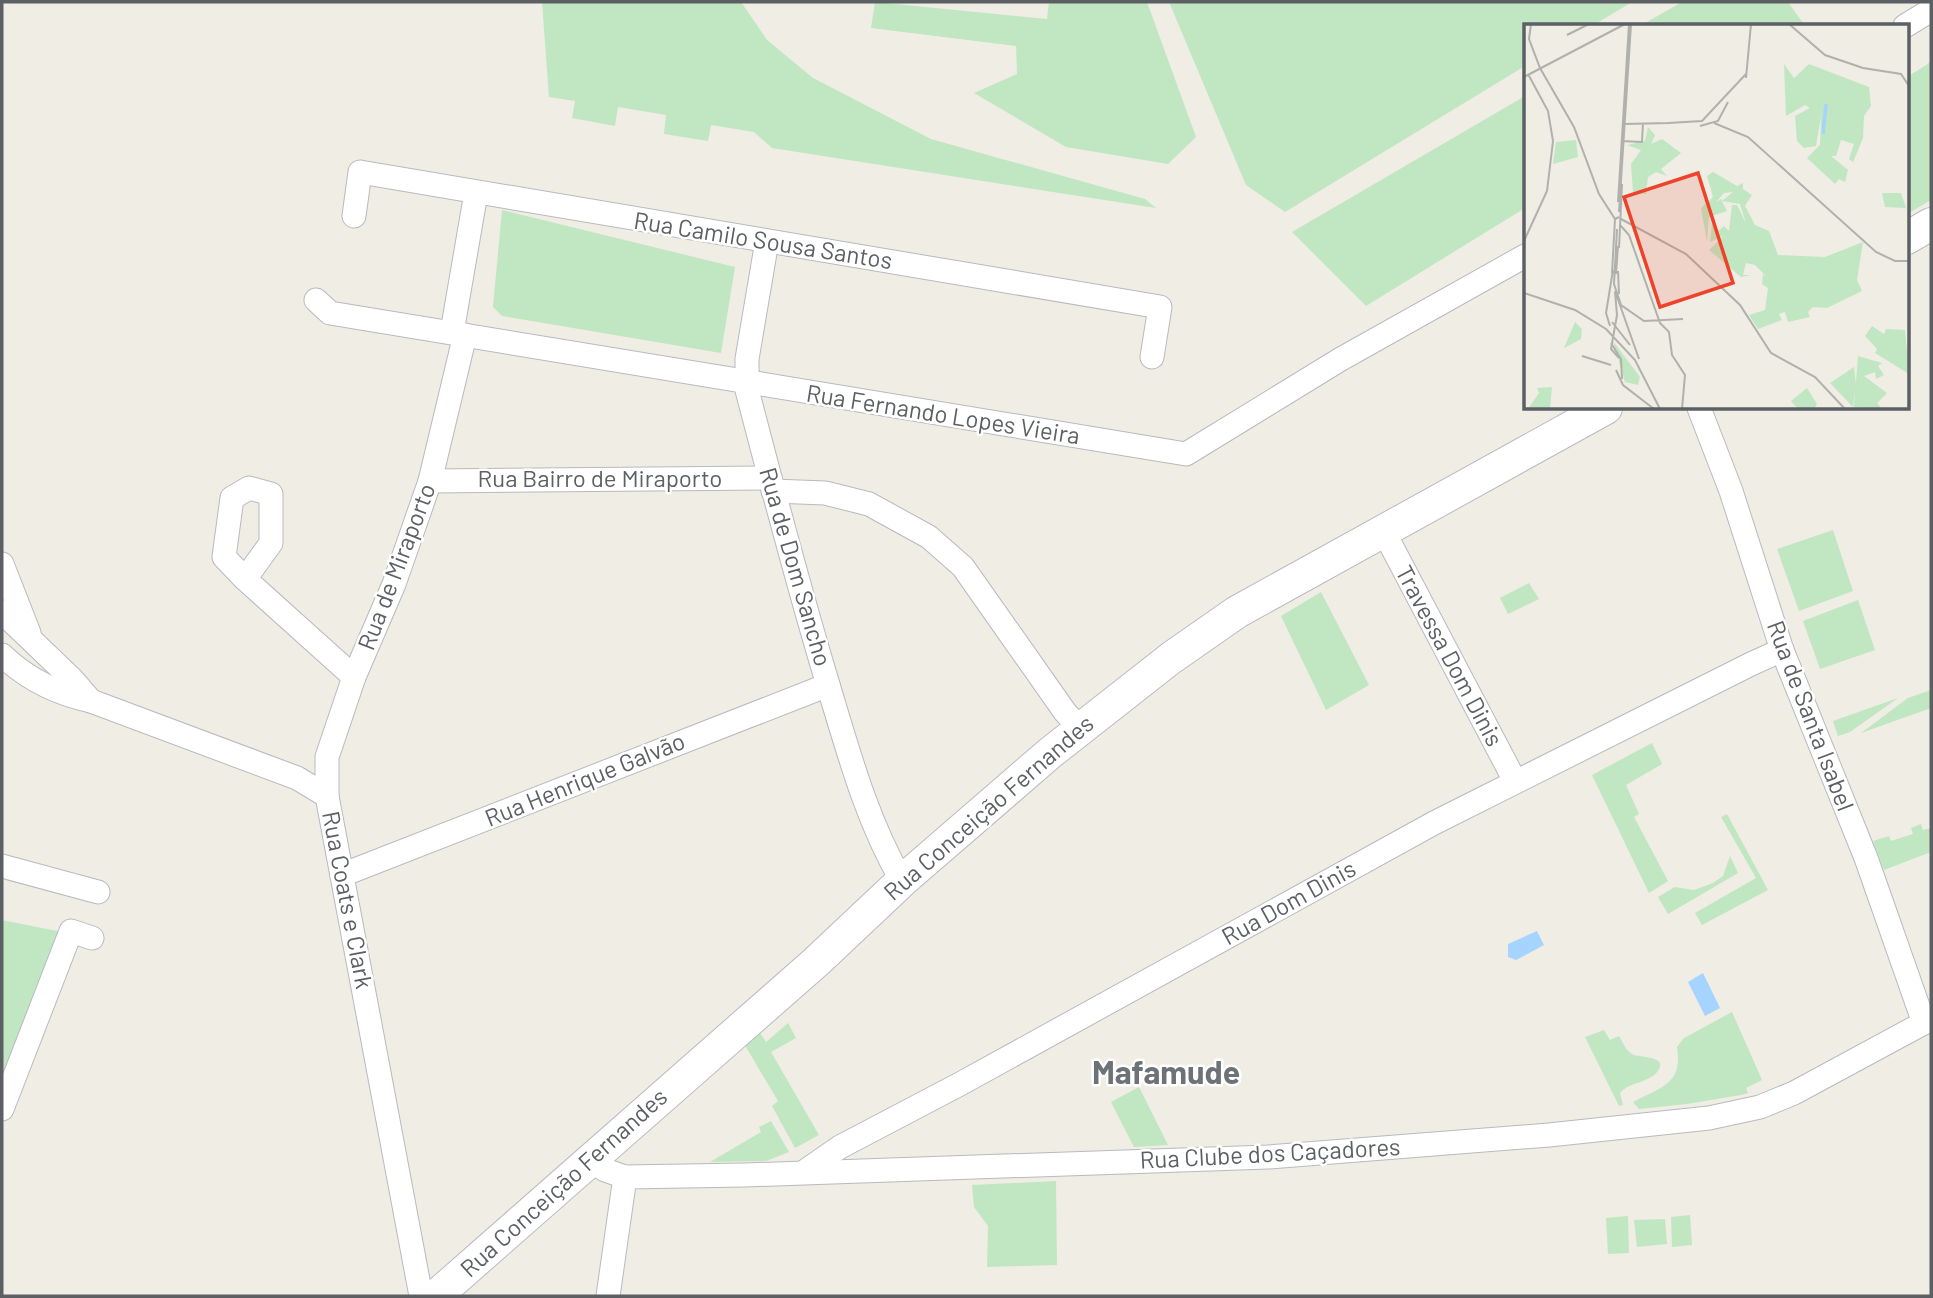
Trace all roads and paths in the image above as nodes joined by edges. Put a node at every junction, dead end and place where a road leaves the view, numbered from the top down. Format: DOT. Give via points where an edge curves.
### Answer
graph roads {
  1 [pos="1931,10"];
  2 [pos="1908,24"];
  3 [pos="476,193"];
  4 [pos="354,216"];
  5 [pos="1931,224"];
  6 [pos="1909,237"];
  7 [pos="767,241"];
  8 [pos="1524,257"];
  9 [pos="316,300"];
  10 [pos="458,334"];
  11 [pos="1152,357"];
  12 [pos="747,382"];
  13 [pos="1602,410"];
  14 [pos="1700,410"];
  15 [pos="430,481"];
  16 [pos="771,485"];
  17 [pos="1383,530"];
  18 [pos="2,564"];
  19 [pos="245,579"];
  20 [pos="2,612"];
  21 [pos="32,639"];
  22 [pos="1782,650"];
  23 [pos="2,655"];
  24 [pos="354,677"];
  25 [pos="828,685"];
  26 [pos="91,701"];
  27 [pos="1080,729"];
  28 [pos="1516,781"];
  29 [pos="327,796"];
  30 [pos="2,866"];
  31 [pos="342,875"];
  32 [pos="902,881"];
  33 [pos="98,892"];
  34 [pos="92,938"];
  35 [pos="1928,1021"];
  36 [pos="2,1109"];
  37 [pos="589,1160"];
  38 [pos="804,1172"];
  39 [pos="625,1177"];
  40 [pos="421,1296"];
  41 [pos="436,1296"];
  42 [pos="608,1296"];
  1 -- 2 [label="street"];
  3 -- 4 [label="street, Rua Camilo Sousa Santos" via="360,172"];
  3 -- 7 [label="street, Rua Camilo Sousa Santos"];
  3 -- 10 [label="street, Rua de Miraporto"];
  5 -- 6 [label="main road"];
  7 -- 11 [label="street, Rua Camilo Sousa Santos" via="1160,307"];
  7 -- 12 [label="street, Rua de Dom Sancho"];
  8 -- 12 [label="street, Rua Fernando Lopes Vieira" via="1341,359 1186,454"];
  9 -- 10 [label="street, Rua Fernando Lopes Vieira" via="330,313"];
  10 -- 12 [label="street, Rua Fernando Lopes Vieira"];
  10 -- 15 [label="street, Rua de Miraporto"];
  12 -- 16 [label="street, Rua de Dom Sancho"];
  13 -- 17 [label="main road, Rua Conceição Fernandes"];
  14 -- 22 [label="street, Rua de Santa Isabel"];
  15 -- 16 [label="street, Rua Bairro de Miraporto"];
  15 -- 24 [label="street, Rua de Miraporto" via="394,584"];
  16 -- 25 [label="street, Rua de Dom Sancho"];
  16 -- 27 [label="street, Rua Bairro de Miraporto" via="869,504 929,537 963,567"];
  17 -- 27 [label="main road, Rua Conceição Fernandes" via="1237,612"];
  17 -- 28 [label="street, Travessa Dom Dinis"];
  18 -- 21 [label="street"];
  19 -- 24 [label="street"];
  20 -- 21 [label="street, Rua Coats e Clark"];
  21 -- 26 [label="street, Rua Coats e Clark"];
  22 -- 28 [label="street, Rua Dom Dinis"];
  22 -- 35 [label="street, Rua de Santa Isabel"];
  23 -- 26 [label="street" via="36,681"];
  24 -- 29 [label="street, Rua de Miraporto" via="327,757"];
  25 -- 31 [label="street, Rua Henrique Galvão"];
  25 -- 32 [label="street, Rua de Dom Sancho" via="877,834"];
  26 -- 29 [label="street, Rua Coats e Clark" via="297,778"];
  27 -- 32 [label="main road, Rua Conceição Fernandes"];
  28 -- 38 [label="street, Rua Dom Dinis" via="840,1147"];
  29 -- 31 [label="street, Rua Coats e Clark"];
  30 -- 33 [label="street"];
  31 -- 40 [label="street, Rua Coats e Clark"];
  32 -- 37 [label="main road, Rua Conceição Fernandes"];
  34 -- 36 [label="street" via="71,931"];
  35 -- 38 [label="street, Rua Clube dos Caçadores" via="1794,1093 1760,1107 1709,1118 1268,1157"];
  37 -- 39 [label="street, Rua Clube dos Caçadores"];
  37 -- 41 [label="main road, Rua Conceição Fernandes"];
  38 -- 39 [label="street, Rua Clube dos Caçadores"];
  39 -- 42 [label="street"];
}
